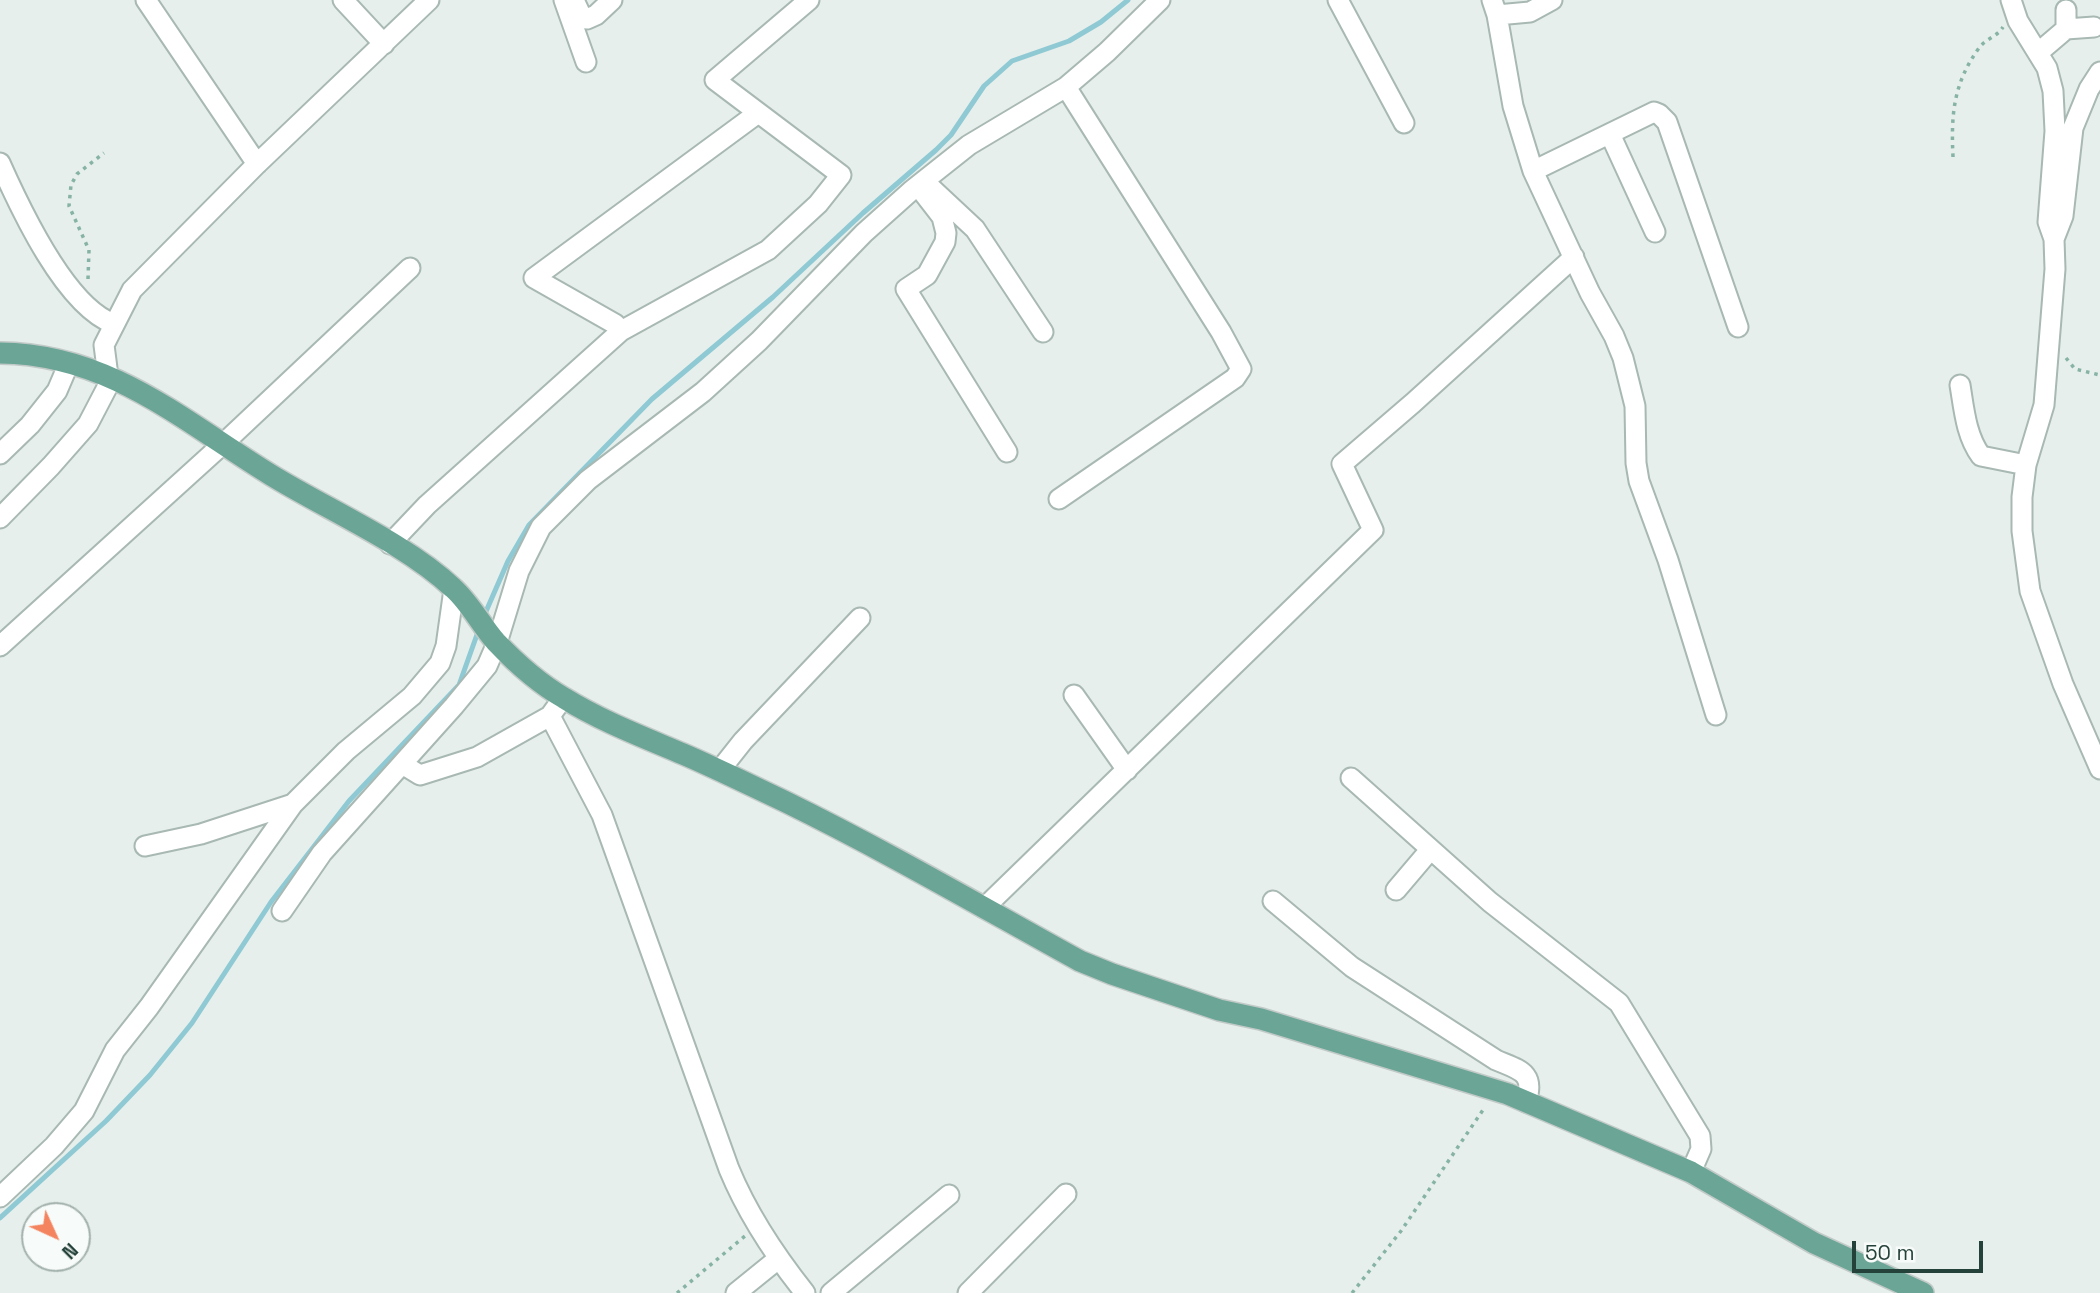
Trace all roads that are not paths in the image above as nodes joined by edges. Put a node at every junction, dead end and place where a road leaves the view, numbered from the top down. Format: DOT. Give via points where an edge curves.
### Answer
graph roads {
  1 [pos="146,0"];
  2 [pos="343,0"];
  3 [pos="429,0"];
  4 [pos="564,0"];
  5 [pos="575,0"];
  6 [pos="612,0"];
  7 [pos="809,0"];
  8 [pos="1160,0"];
  9 [pos="1338,0"];
  10 [pos="1552,0"];
  11 [pos="2011,0"];
  12 [pos="1494,7"];
  13 [pos="2094,27"];
  14 [pos="384,44"];
  15 [pos="2039,52"];
  16 [pos="586,61"];
  17 [pos="2100,72"];
  18 [pos="1066,86"];
  19 [pos="2054,112"];
  20 [pos="758,113"];
  21 [pos="2078,113"];
  22 [pos="1404,123"];
  23 [pos="1610,134"];
  24 [pos="0,163"];
  25 [pos="257,164"];
  26 [pos="1534,171"];
  27 [pos="921,184"];
  28 [pos="1655,232"];
  29 [pos="2054,239"];
  30 [pos="1574,257"];
  31 [pos="410,268"];
  32 [pos="114,324"];
  33 [pos="1738,327"];
  34 [pos="621,331"];
  35 [pos="1044,332"];
  36 [pos="0,353"];
  37 [pos="69,363"];
  38 [pos="110,377"];
  39 [pos="1960,385"];
  40 [pos="224,443"];
  41 [pos="1007,452"];
  42 [pos="0,454"];
  43 [pos="2026,465"];
  44 [pos="1059,499"];
  45 [pos="0,518"];
  46 [pos="390,544"];
  47 [pos="454,589"];
  48 [pos="860,618"];
  49 [pos="497,643"];
  50 [pos="0,646"];
  51 [pos="1074,695"];
  52 [pos="563,698"];
  53 [pos="1716,715"];
  54 [pos="550,716"];
  55 [pos="402,764"];
  56 [pos="2100,769"];
  57 [pos="720,770"];
  58 [pos="1127,770"];
  59 [pos="1351,778"];
  60 [pos="293,804"];
  61 [pos="145,846"];
  62 [pos="1430,850"];
  63 [pos="1395,890"];
  64 [pos="1273,901"];
  65 [pos="984,908"];
  66 [pos="282,911"];
  67 [pos="1526,1102"];
  68 [pos="1691,1172"];
  69 [pos="1066,1194"];
  70 [pos="949,1195"];
  71 [pos="0,1197"];
  72 [pos="778,1259"];
  73 [pos="736,1293"];
  74 [pos="804,1293"];
  75 [pos="831,1293"];
  76 [pos="968,1293"];
  77 [pos="1923,1293"];
  1 -- 25 [label="street"];
  2 -- 14 [label="street"];
  3 -- 14 [label="street"];
  4 -- 16 [label="street"];
  5 -- 6 [label="street" via="587,19"];
  7 -- 20 [label="street" via="715,80"];
  8 -- 18 [label="street"];
  9 -- 22 [label="street"];
  10 -- 12 [label="street" via="1530,12"];
  11 -- 15 [label="street" via="2018,21"];
  12 -- 26 [label="street" via="1513,106"];
  13 -- 15 [label="street" via="2066,20"];
  14 -- 25 [label="street"];
  15 -- 19 [label="street" via="2053,91"];
  17 -- 21 [label="street"];
  18 -- 27 [label="street" via="969,145"];
  18 -- 44 [label="street" via="1241,369 1235,378"];
  19 -- 21 [label="street"];
  19 -- 29 [label="street" via="2048,222"];
  20 -- 34 [label="street" via="841,175 818,204 768,250"];
  20 -- 34 [label="street" via="534,278"];
  21 -- 29 [label="street" via="2063,216"];
  23 -- 26 [label="street"];
  23 -- 28 [label="street"];
  23 -- 33 [label="street" via="1654,112 1667,122"];
  24 -- 32 [label="street" via="55,267 94,312"];
  25 -- 32 [label="street" via="132,290"];
  26 -- 30 [label="street"];
  27 -- 35 [label="street" via="975,229"];
  27 -- 41 [label="street" via="942,217 945,242 927,275 906,289"];
  27 -- 49 [label="street" via="864,233 703,392 588,480 541,527 519,571"];
  29 -- 43 [label="street" via="2044,405"];
  30 -- 53 [label="street" via="1623,358 1636,406 1639,481"];
  30 -- 58 [label="street" via="1342,464 1373,530"];
  31 -- 40 [label="street"];
  32 -- 38 [label="street" via="104,345"];
  34 -- 46 [label="street" via="427,505"];
  36 -- 37 [label="main road"];
  37 -- 38 [label="main road"];
  37 -- 42 [label="street" via="57,391"];
  38 -- 40 [label="main road" via="174,410"];
  38 -- 45 [label="street" via="88,424"];
  39 -- 43 [label="street" via="1966,420 1981,456"];
  40 -- 46 [label="main road"];
  40 -- 50 [label="street"];
  43 -- 56 [label="street" via="2022,531 2030,591"];
  46 -- 47 [label="main road"];
  47 -- 49 [label="main road"];
  47 -- 60 [label="street" via="440,663 412,696 346,751"];
  48 -- 57 [label="street"];
  49 -- 52 [label="main road"];
  49 -- 55 [label="street" via="487,666"];
  51 -- 58 [label="street"];
  52 -- 54 [label="street"];
  52 -- 57 [label="main road"];
  54 -- 55 [label="street" via="477,757 420,775"];
  54 -- 72 [label="street" via="602,815 729,1169"];
  55 -- 66 [label="street" via="322,853"];
  57 -- 65 [label="main road" via="841,829"];
  58 -- 65 [label="street"];
  59 -- 62 [label="street"];
  60 -- 61 [label="street" via="201,834"];
  60 -- 71 [label="street" via="115,1049 84,1111"];
  62 -- 63 [label="street"];
  62 -- 68 [label="street" via="1619,1003 1700,1136 1701,1149"];
  64 -- 67 [label="street" via="1352,967 1496,1060 1519,1070 1531,1086"];
  65 -- 67 [label="main road" via="1112,974"];
  67 -- 68 [label="main road"];
  68 -- 77 [label="main road" via="1814,1243"];
  69 -- 76 [label="street"];
  70 -- 75 [label="street"];
  72 -- 73 [label="street"];
  72 -- 74 [label="street"];
}
